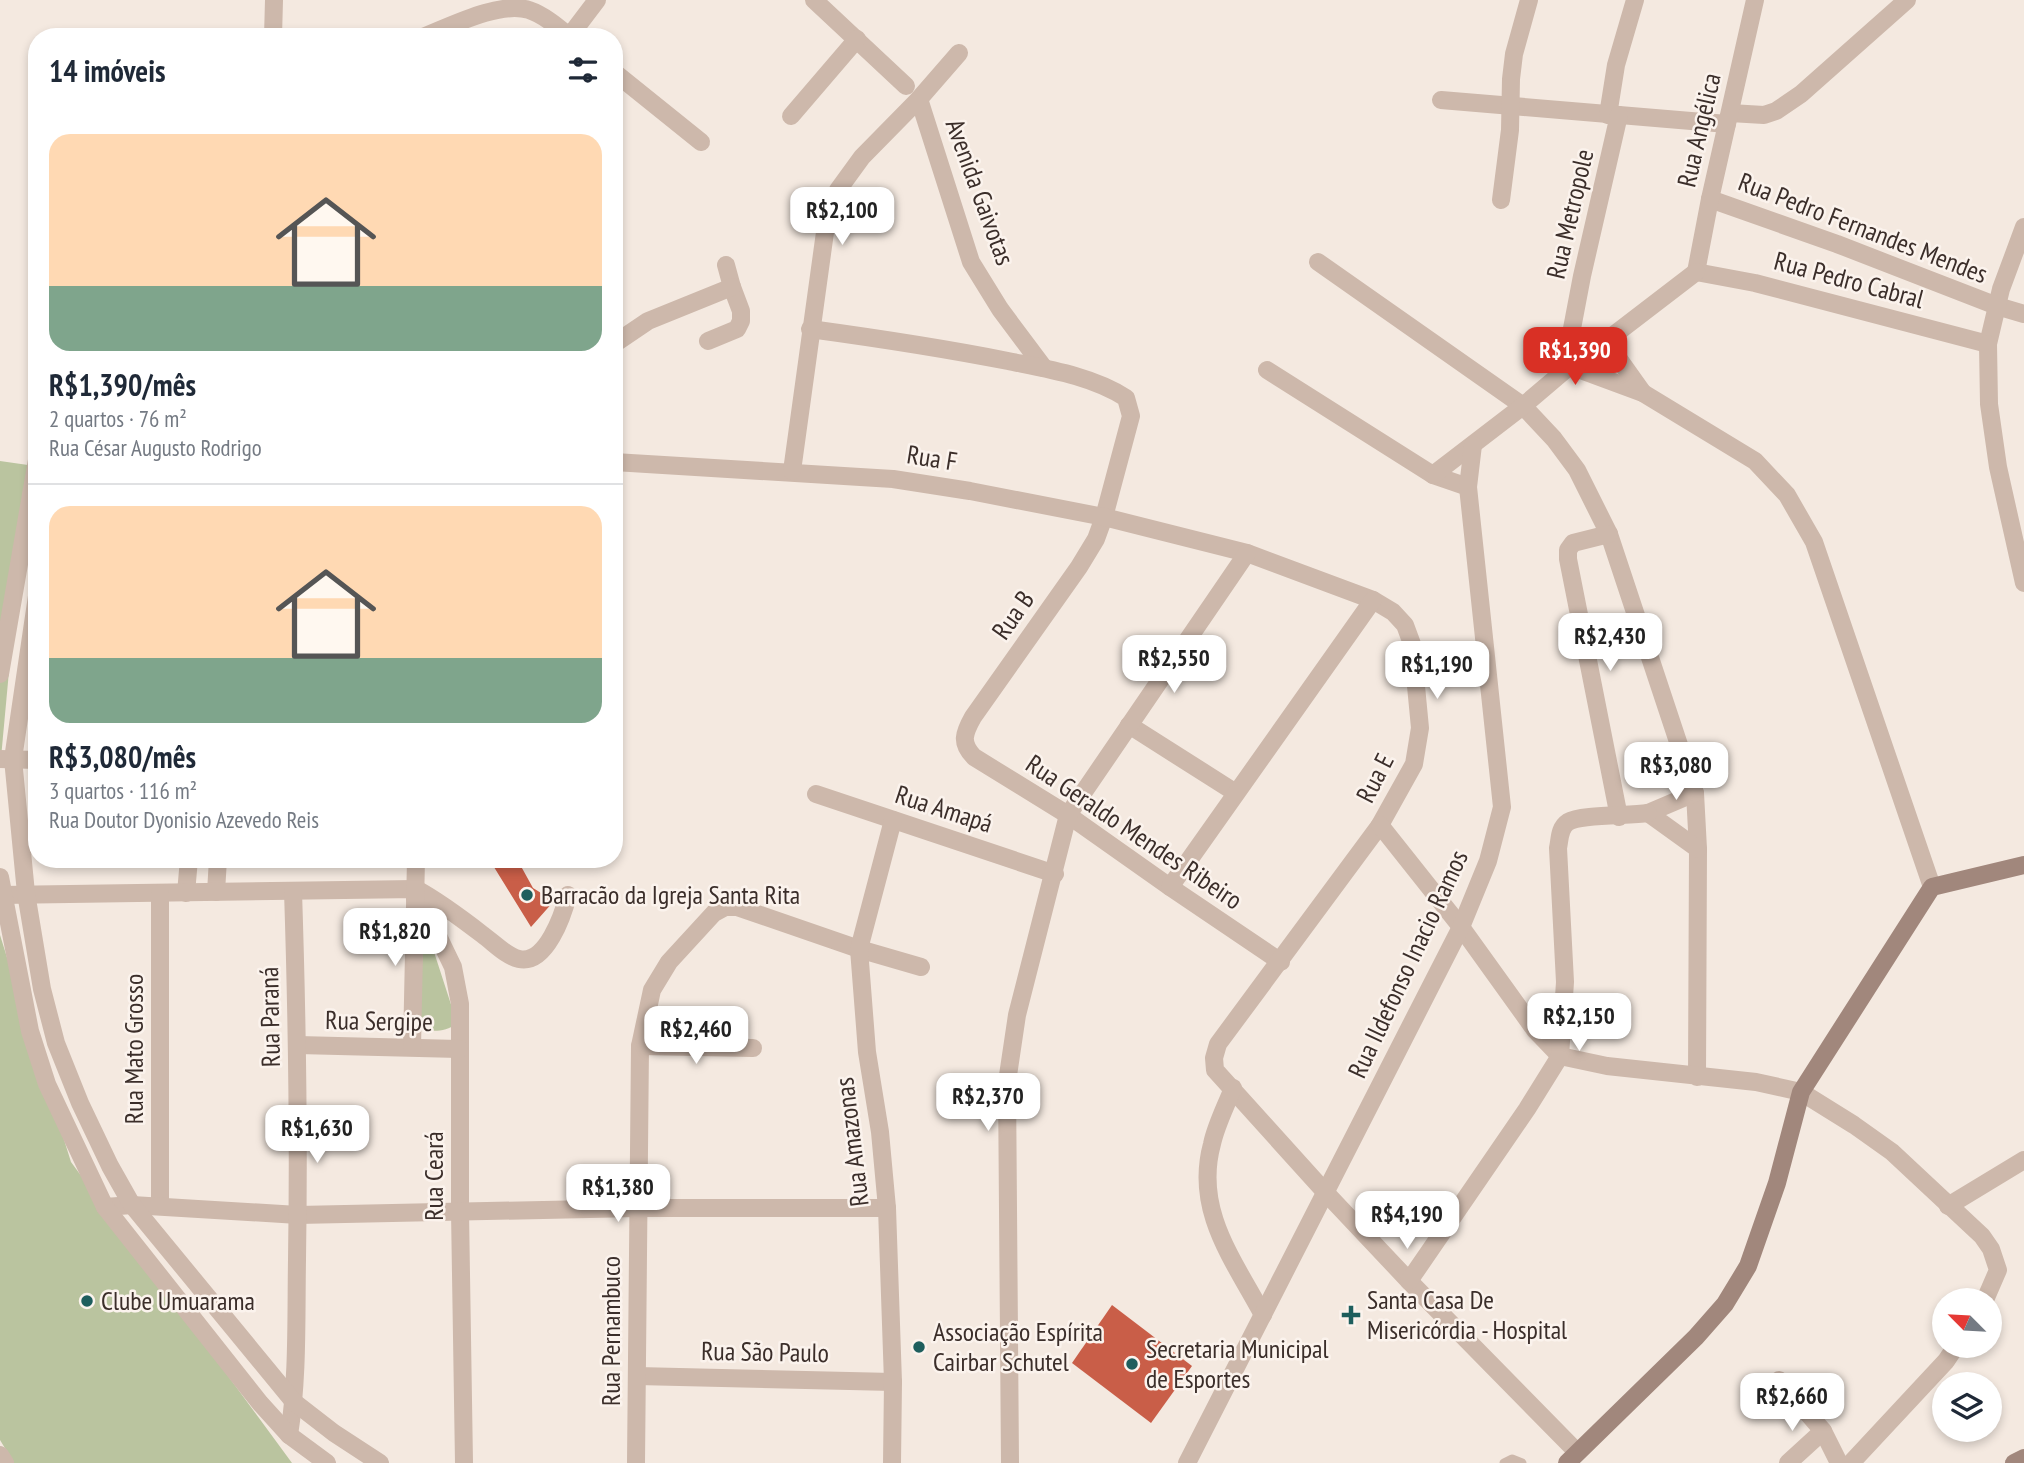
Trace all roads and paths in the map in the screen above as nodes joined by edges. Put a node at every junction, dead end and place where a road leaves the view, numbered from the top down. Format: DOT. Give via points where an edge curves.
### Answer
graph roads {
  1 [pos="274,0"];
  2 [pos="597,0"];
  3 [pos="814,0"];
  4 [pos="1529,0"];
  5 [pos="1635,0"];
  6 [pos="1755,0"];
  7 [pos="1907,0"];
  8 [pos="273,28"];
  9 [pos="450,28"];
  10 [pos="557,28"];
  11 [pos="576,28"];
  12 [pos="858,39"];
  13 [pos="959,53"];
  14 [pos="623,79"];
  15 [pos="906,86"];
  16 [pos="919,99"];
  17 [pos="1441,100"];
  18 [pos="1511,107"];
  19 [pos="1613,115"];
  20 [pos="791,116"];
  21 [pos="1728,119"];
  22 [pos="701,142"];
  23 [pos="1710,199"];
  24 [pos="1501,200"];
  25 [pos="2024,227"];
  26 [pos="1318,262"];
  27 [pos="726,265"];
  28 [pos="1696,272"];
  29 [pos="732,287"];
  30 [pos="1997,306"];
  31 [pos="2024,314"];
  32 [pos="810,329"];
  33 [pos="623,338"];
  34 [pos="708,341"];
  35 [pos="1606,341"];
  36 [pos="1988,344"];
  37 [pos="1570,366"];
  38 [pos="1044,368"];
  39 [pos="1266,370"];
  40 [pos="1643,393"];
  41 [pos="1523,406"];
  42 [pos="1473,445"];
  43 [pos="623,462"];
  44 [pos="792,471"];
  45 [pos="1433,475"];
  46 [pos="1468,487"];
  47 [pos="28,512"];
  48 [pos="1104,517"];
  49 [pos="1609,534"];
  50 [pos="1247,553"];
  51 [pos="2024,583"];
  52 [pos="1373,600"];
  53 [pos="28,643"];
  54 [pos="0,674"];
  55 [pos="1129,725"];
  56 [pos="963,741"];
  57 [pos="6,759"];
  58 [pos="28,760"];
  59 [pos="1236,793"];
  60 [pos="1695,793"];
  61 [pos="816,794"];
  62 [pos="1648,813"];
  63 [pos="1068,815"];
  64 [pos="1619,817"];
  65 [pos="893,820"];
  66 [pos="1380,825"];
  67 [pos="1698,849"];
  68 [pos="2024,865"];
  69 [pos="188,868"];
  70 [pos="217,868"];
  71 [pos="416,868"];
  72 [pos="1055,874"];
  73 [pos="0,877"];
  74 [pos="1170,887"];
  75 [pos="1932,887"];
  76 [pos="293,891"];
  77 [pos="216,892"];
  78 [pos="26,893"];
  79 [pos="160,893"];
  80 [pos="186,893"];
  81 [pos="416,894"];
  82 [pos="2,895"];
  83 [pos="568,895"];
  84 [pos="1461,927"];
  85 [pos="859,949"];
  86 [pos="1281,962"];
  87 [pos="921,967"];
  88 [pos="298,1045"];
  89 [pos="640,1046"];
  90 [pos="412,1047"];
  91 [pos="753,1048"];
  92 [pos="459,1049"];
  93 [pos="1560,1056"];
  94 [pos="1698,1077"];
  95 [pos="1233,1088"];
  96 [pos="1801,1092"];
  97 [pos="2024,1160"];
  98 [pos="1326,1193"];
  99 [pos="132,1205"];
  100 [pos="160,1206"];
  101 [pos="1948,1206"];
  102 [pos="105,1207"];
  103 [pos="638,1208"];
  104 [pos="887,1208"];
  105 [pos="460,1211"];
  106 [pos="298,1215"];
  107 [pos="1409,1281"];
  108 [pos="1991,1288"];
  109 [pos="1263,1315"];
  110 [pos="1948,1358"];
  111 [pos="637,1376"];
  112 [pos="1779,1380"];
  113 [pos="893,1381"];
  114 [pos="295,1402"];
  115 [pos="1823,1431"];
  116 [pos="289,1436"];
  117 [pos="0,1455"];
  118 [pos="1572,1458"];
  119 [pos="2024,1458"];
  120 [pos="5,1463"];
  121 [pos="327,1463"];
  122 [pos="380,1463"];
  123 [pos="464,1463"];
  124 [pos="636,1463"];
  125 [pos="892,1463"];
  126 [pos="1010,1463"];
  127 [pos="1187,1463"];
  128 [pos="1504,1463"];
  129 [pos="1522,1463"];
  130 [pos="1788,1463"];
  131 [pos="1839,1463"];
  132 [pos="1851,1463"];
  133 [pos="2014,1463"];
  1 -- 8 [label="street"];
  2 -- 11 [label="street"];
  3 -- 12 [label="street"];
  4 -- 18 [label="street" via="1514,54"];
  5 -- 19 [label="street, Rua Metropole" via="1616,65"];
  6 -- 21 [label="street, Rua Angélica"];
  7 -- 21 [label="street" via="1776,111"];
  9 -- 10 [label="street" via="510,8 529,10"];
  12 -- 15 [label="street"];
  12 -- 20 [label="street"];
  13 -- 16 [label="street"];
  14 -- 22 [label="street"];
  16 -- 32 [label="street" via="862,157 838,190 826,225"];
  16 -- 38 [label="street, Avenida Gaivotas" via="971,262"];
  17 -- 18 [label="street"];
  18 -- 19 [label="street"];
  18 -- 24 [label="street"];
  19 -- 21 [label="street"];
  19 -- 37 [label="street, Rua Metropole" via="1570,339"];
  21 -- 23 [label="street, Rua Angélica"];
  23 -- 28 [label="street, Rua Angélica"];
  23 -- 30 [label="street, Rua Pedro Fernandes Mendes"];
  25 -- 30 [label="street"];
  26 -- 41 [label="street"];
  27 -- 29 [label="street"];
  28 -- 35 [label="street"];
  28 -- 36 [label="street, Rua Pedro Cabral"];
  29 -- 33 [label="street" via="648,321"];
  29 -- 34 [label="street" via="741,321 737,329"];
  30 -- 31 [label="street, Rua Pedro Fernandes Mendes"];
  30 -- 36 [label="street"];
  32 -- 38 [label="street"];
  32 -- 44 [label="street"];
  35 -- 37 [label="street"];
  35 -- 40 [label="street"];
  36 -- 51 [label="street" via="1989,404 1998,467"];
  37 -- 40 [label="street"];
  37 -- 41 [label="street"];
  38 -- 48 [label="street, Rua B" via="1110,387 1126,398 1131,415"];
  39 -- 45 [label="street"];
  40 -- 75 [label="street" via="1755,461 1787,495 1814,542"];
  41 -- 42 [label="street"];
  41 -- 49 [label="street" via="1577,470"];
  42 -- 45 [label="street"];
  42 -- 46 [label="street, Rua Ildefonso Inacio Ramos"];
  43 -- 44 [label="street, Rua F"];
  44 -- 48 [label="street, Rua F" via="893,478"];
  45 -- 46 [label="street"];
  46 -- 84 [label="street, Rua Ildefonso Inacio Ramos" via="1502,807 1488,860"];
  47 -- 54 [label="street"];
  48 -- 50 [label="street, Rua E"];
  48 -- 56 [label="street, Rua B" via="1079,567 973,717"];
  49 -- 60 [label="street"];
  49 -- 64 [label="street" via="1573,543 1568,559"];
  50 -- 52 [label="street, Rua E"];
  50 -- 55 [label="street"];
  52 -- 59 [label="street"];
  52 -- 66 [label="street, Rua E" via="1393,612 1409,634 1420,728 1414,764"];
  53 -- 57 [label="street"];
  55 -- 59 [label="street"];
  55 -- 63 [label="street"];
  56 -- 63 [label="street, Rua Geraldo Mendes Ribeiro" via="974,757"];
  57 -- 58 [label="street"];
  57 -- 78 [label="street"];
  59 -- 74 [label="street"];
  60 -- 62 [label="street"];
  60 -- 67 [label="street"];
  61 -- 65 [label="street, Rua Amapá"];
  62 -- 64 [label="street"];
  62 -- 67 [label="street"];
  63 -- 72 [label="street"];
  63 -- 74 [label="street, Rua Geraldo Mendes Ribeiro"];
  64 -- 93 [label="street" via="1584,818 1568,822 1561,830 1564,982"];
  65 -- 72 [label="street, Rua Amapá"];
  65 -- 85 [label="street, Rua Amazonas"];
  66 -- 84 [label="street"];
  66 -- 86 [label="street, Rua E"];
  67 -- 94 [label="street"];
  68 -- 75 [label="main road"];
  69 -- 80 [label="street"];
  70 -- 77 [label="street"];
  71 -- 81 [label="street"];
  72 -- 126 [label="street" via="1017,1015 1007,1082"];
  73 -- 82 [label="street"];
  74 -- 86 [label="street, Rua Geraldo Mendes Ribeiro"];
  75 -- 96 [label="main road"];
  76 -- 77 [label="street"];
  76 -- 81 [label="street"];
  76 -- 88 [label="street, Rua Paraná"];
  77 -- 80 [label="street"];
  78 -- 79 [label="street"];
  78 -- 82 [label="street"];
  78 -- 99 [label="street" via="56,1043 104,1154"];
  79 -- 80 [label="street"];
  79 -- 100 [label="street, Rua Mato Grosso"];
  81 -- 83 [label="street" via="439,901 521,960 534,957 553,937"];
  81 -- 90 [label="street"];
  81 -- 92 [label="street, Rua Ceará" via="453,967 460,1004"];
  82 -- 102 [label="street" via="30,1031 47,1084"];
  84 -- 93 [label="street" via="1535,1030"];
  84 -- 98 [label="street, Rua Ildefonso Inacio Ramos"];
  85 -- 87 [label="street, Rua Pernambuco"];
  85 -- 89 [label="street, Rua Pernambuco" via="737,907 725,908 704,921 669,962 652,990"];
  85 -- 104 [label="street, Rua Amazonas"];
  86 -- 95 [label="street, Rua E" via="1218,1044 1215,1070"];
  88 -- 90 [label="street, Rua Sergipe"];
  88 -- 106 [label="street, Rua Paraná"];
  89 -- 91 [label="street"];
  89 -- 103 [label="street, Rua Pernambuco"];
  90 -- 92 [label="street, Rua Sergipe"];
  92 -- 105 [label="street, Rua Ceará"];
  93 -- 94 [label="street"];
  93 -- 107 [label="street"];
  94 -- 96 [label="street"];
  95 -- 98 [label="street"];
  95 -- 109 [label="street" via="1212,1144 1206,1184 1210,1211"];
  96 -- 101 [label="street" via="1892,1152"];
  96 -- 118 [label="main road" via="1777,1183 1748,1266 1725,1304"];
  97 -- 101 [label="street"];
  98 -- 107 [label="street"];
  98 -- 109 [label="street, Rua Ildefonso Inacio Ramos"];
  99 -- 100 [label="street"];
  99 -- 102 [label="street"];
  99 -- 114 [label="street"];
  100 -- 106 [label="street"];
  101 -- 108 [label="street" via="1991,1250 1998,1270"];
  102 -- 116 [label="street"];
  103 -- 104 [label="street"];
  103 -- 105 [label="street"];
  103 -- 111 [label="street, Rua Pernambuco"];
  104 -- 113 [label="street, Rua Amazonas"];
  105 -- 106 [label="street"];
  105 -- 123 [label="street, Rua Ceará"];
  106 -- 114 [label="street, Rua Paraná"];
  107 -- 118 [label="street"];
  109 -- 127 [label="street, Rua Ildefonso Inacio Ramos"];
  110 -- 132 [label="street"];
  111 -- 113 [label="street, Rua São Paulo"];
  111 -- 124 [label="street, Rua Pernambuco"];
  112 -- 115 [label="street"];
  113 -- 125 [label="street, Rua Amazonas"];
  114 -- 116 [label="street, Rua Paraná"];
  114 -- 122 [label="street"];
  115 -- 130 [label="street"];
  115 -- 131 [label="street"];
  116 -- 121 [label="street"];
  117 -- 120 [label="street"];
  119 -- 133 [label="main road"];
  128 -- 129 [label="lane" via="1512,1459"];
}
